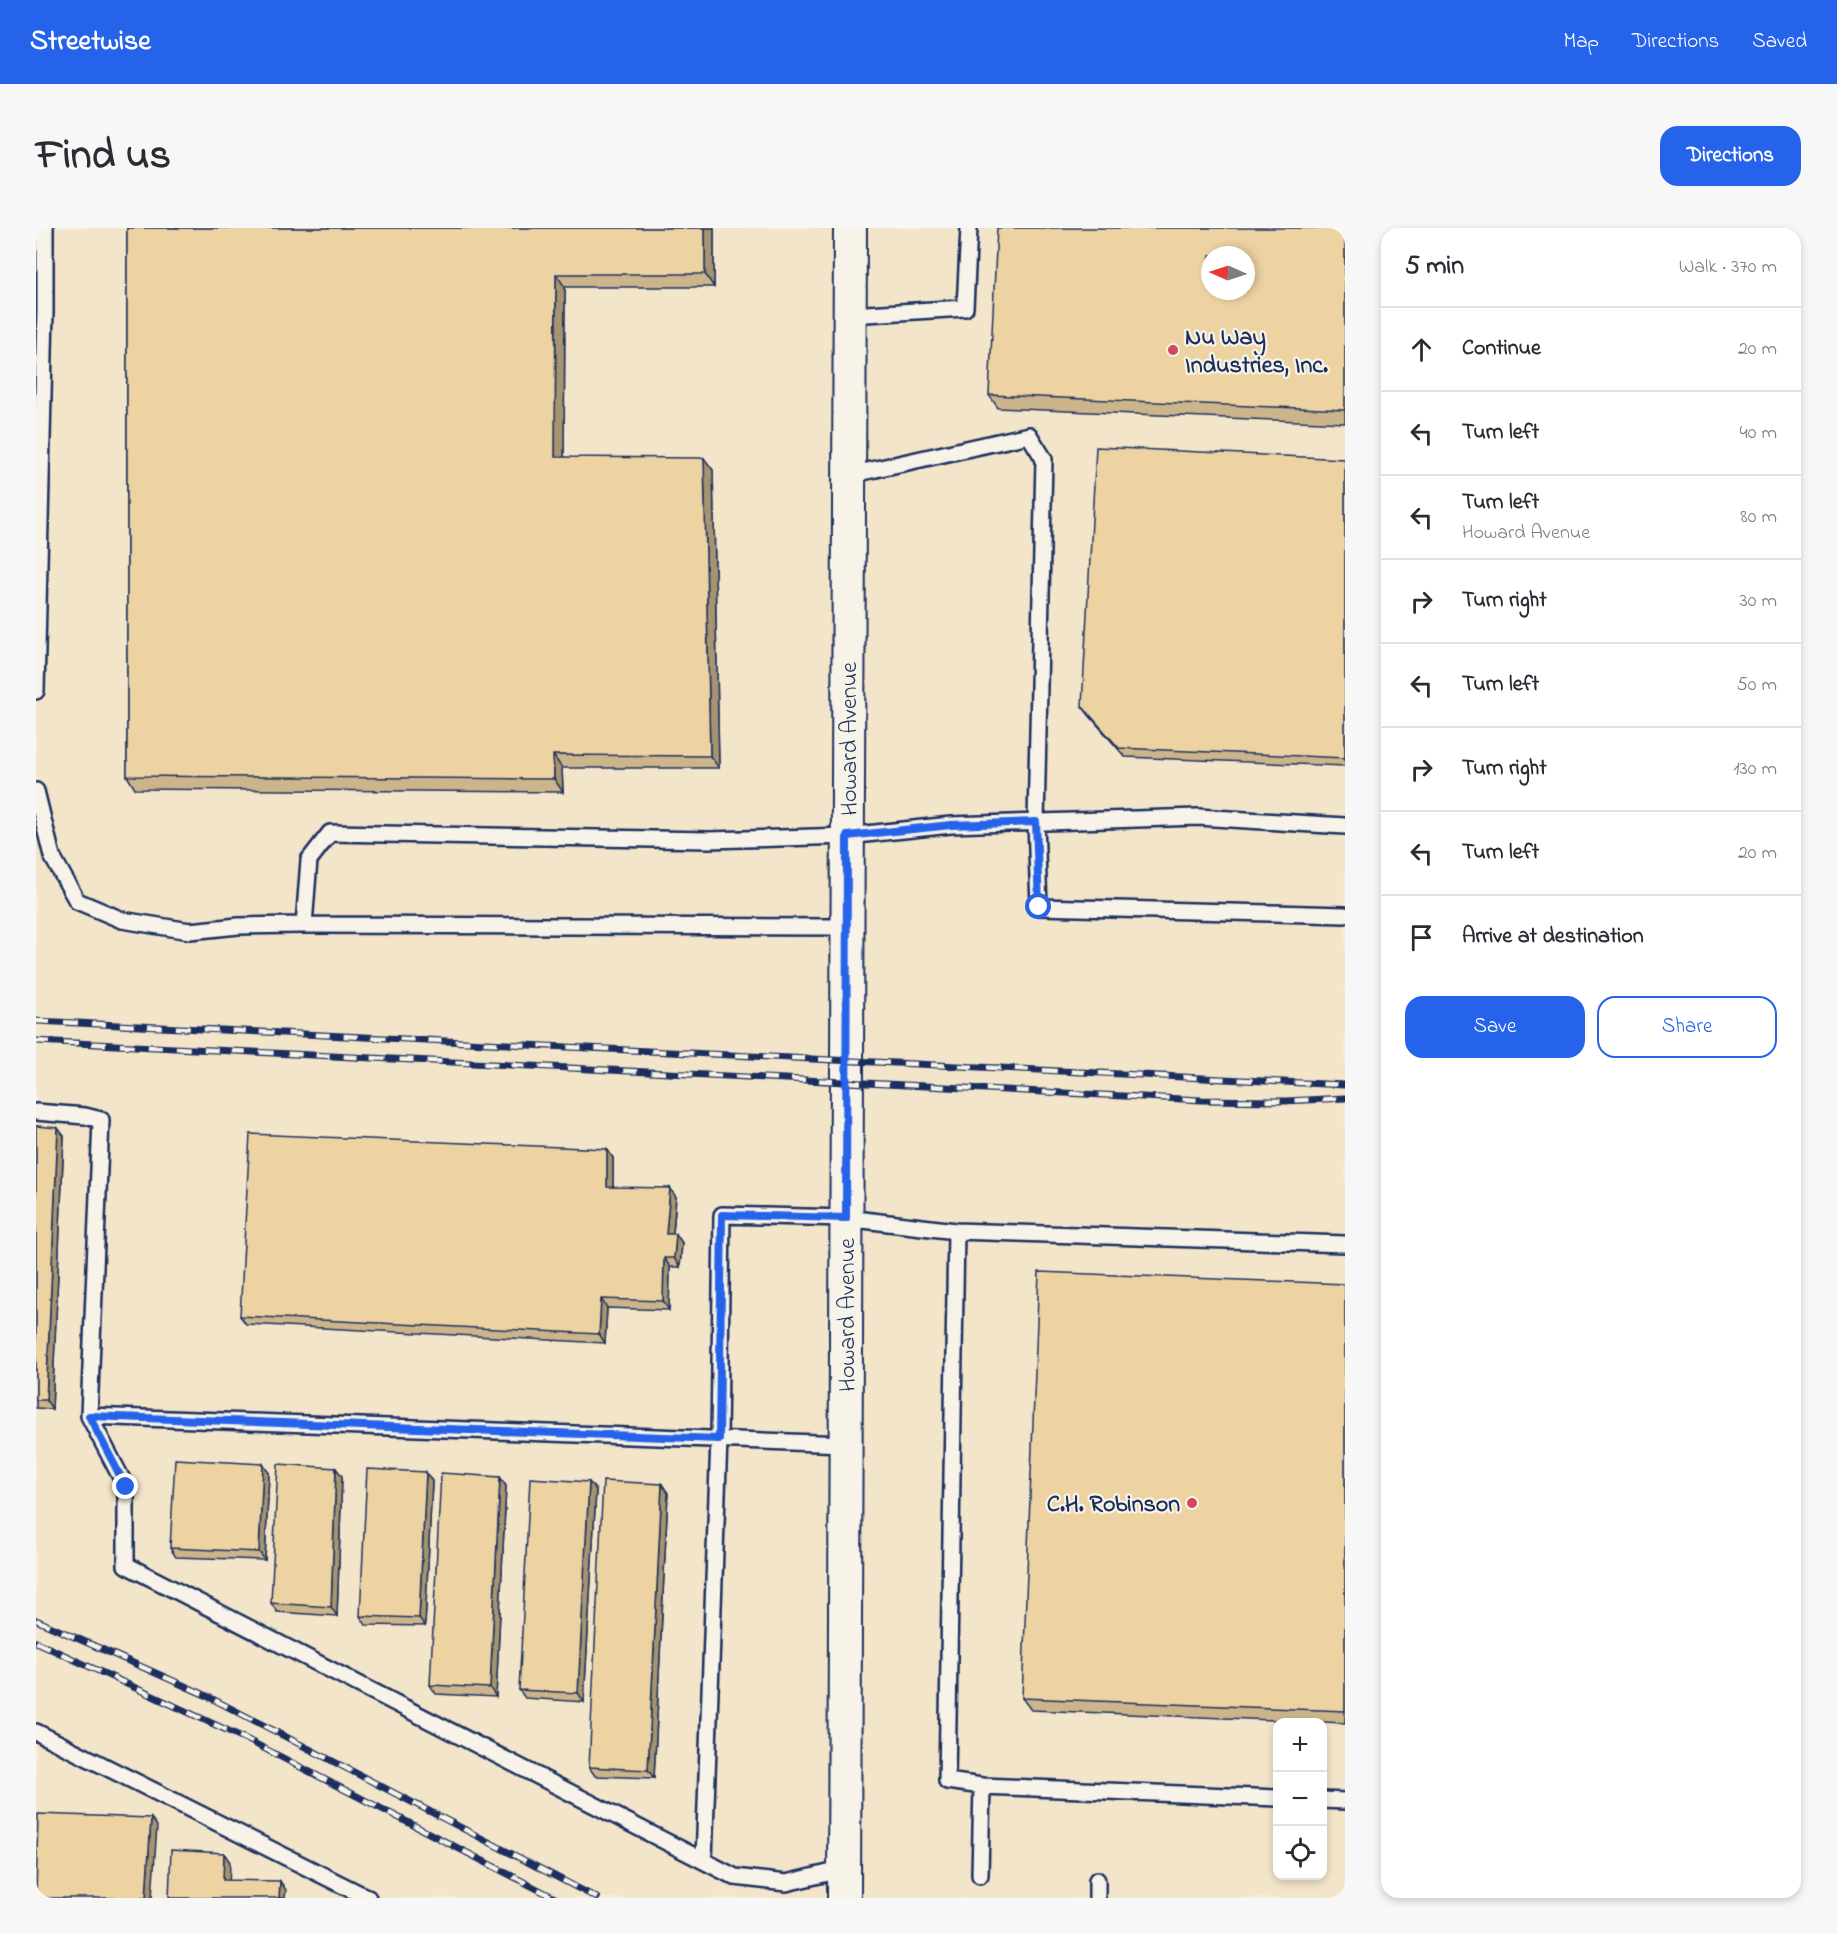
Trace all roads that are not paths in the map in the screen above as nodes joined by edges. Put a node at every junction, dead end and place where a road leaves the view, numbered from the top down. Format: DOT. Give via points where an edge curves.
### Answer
graph roads {
  1 [pos="45,228"];
  2 [pos="850,228"];
  3 [pos="969,228"];
  4 [pos="850,315"];
  5 [pos="849,475"];
  6 [pos="36,691"];
  7 [pos="36,791"];
  8 [pos="1036,822"];
  9 [pos="1345,826"];
  10 [pos="847,836"];
  11 [pos="1345,915"];
  12 [pos="304,925"];
  13 [pos="846,927"];
  14 [pos="36,1112"];
  15 [pos="846,1218"];
  16 [pos="956,1231"];
  17 [pos="1345,1244"];
  18 [pos="89,1416"];
  19 [pos="719,1439"];
  20 [pos="845,1444"];
  21 [pos="36,1732"];
  22 [pos="982,1786"];
  23 [pos="1273,1798"];
  24 [pos="1327,1800"];
  25 [pos="1345,1801"];
  26 [pos="704,1861"];
  27 [pos="980,1875"];
  28 [pos="1097,1880"];
  29 [pos="844,1883"];
  30 [pos="368,1898"];
  31 [pos="1096,1898"];
  1 -- 6 [label="lane"];
  2 -- 4 [label="street, Howard Avenue"];
  3 -- 4 [label="lane" via="965,308"];
  4 -- 5 [label="street, Howard Avenue"];
  5 -- 8 [label="lane" via="1029,435 1044,459"];
  5 -- 10 [label="street, Howard Avenue"];
  7 -- 12 [label="lane" via="52,856 77,901 122,920 190,931"];
  8 -- 9 [label="lane" via="1198,817"];
  8 -- 10 [label="lane" via="951,825"];
  8 -- 11 [label="lane" via="1039,907"];
  10 -- 12 [label="lane" via="708,840 330,833 309,860"];
  10 -- 13 [label="street, Howard Avenue"];
  12 -- 13 [label="lane"];
  13 -- 15 [label="street, Howard Avenue"];
  14 -- 18 [label="lane" via="101,1120"];
  15 -- 16 [label="lane"];
  15 -- 19 [label="lane" via="722,1215"];
  15 -- 20 [label="street, Howard Avenue"];
  16 -- 17 [label="lane"];
  16 -- 22 [label="lane" via="948,1780"];
  18 -- 19 [label="lane"];
  18 -- 26 [label="lane" via="126,1487 126,1565"];
  19 -- 20 [label="lane"];
  19 -- 26 [label="lane"];
  20 -- 29 [label="street, Howard Avenue"];
  21 -- 30 [label="lane"];
  22 -- 23 [label="lane"];
  22 -- 27 [label="lane"];
  24 -- 25 [label="lane"];
  26 -- 29 [label="lane" via="735,1877 786,1883"];
  28 -- 31 [label="lane"];
}
